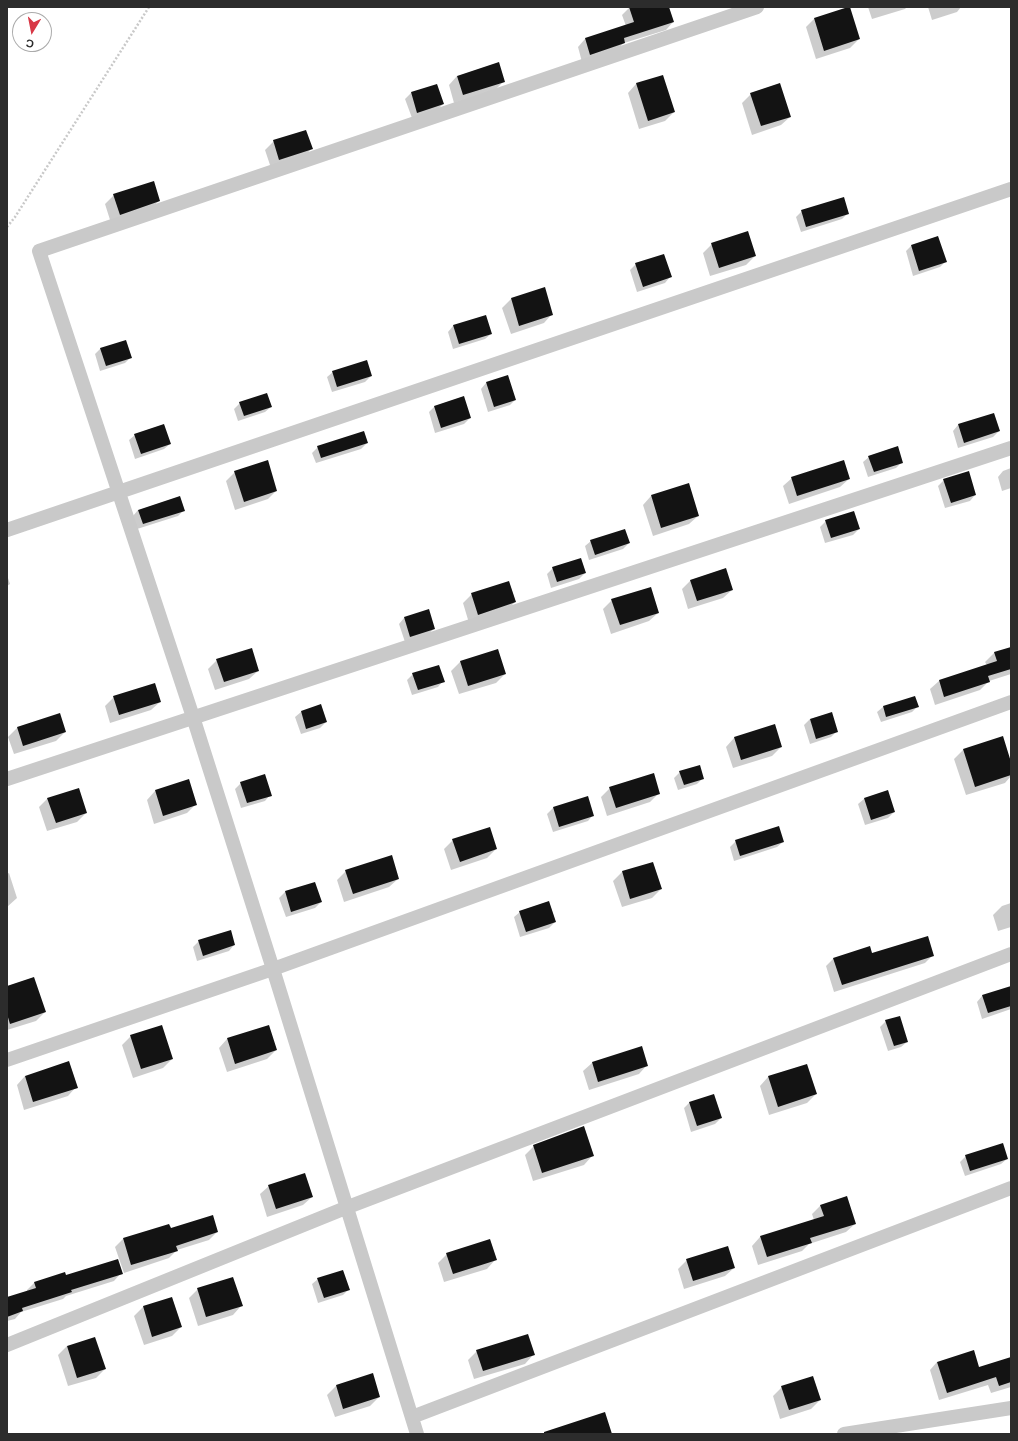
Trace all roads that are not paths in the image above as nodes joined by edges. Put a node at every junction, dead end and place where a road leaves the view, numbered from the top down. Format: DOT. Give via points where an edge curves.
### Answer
graph roads {
  1 [pos="757,7"];
  2 [pos="1011,189"];
  3 [pos="1011,448"];
  4 [pos="119,493"];
  5 [pos="7,530"];
  6 [pos="1011,702"];
  7 [pos="193,717"];
  8 [pos="7,779"];
  9 [pos="1011,954"];
  10 [pos="273,968"];
  11 [pos="7,1060"];
  12 [pos="1011,1188"];
  13 [pos="348,1207"];
  14 [pos="7,1345"];
  15 [pos="1011,1408"];
  16 [pos="412,1417"];
  17 [pos="417,1434"];
  18 [pos="844,1434"];
  1 -- 4 [label="street" via="39,251"];
  2 -- 4 [label="street"];
  3 -- 7 [label="street"];
  4 -- 5 [label="street"];
  4 -- 7 [label="street"];
  6 -- 10 [label="street"];
  7 -- 8 [label="street"];
  7 -- 10 [label="street"];
  9 -- 13 [label="street"];
  10 -- 11 [label="street"];
  10 -- 13 [label="street"];
  12 -- 16 [label="street"];
  13 -- 14 [label="street"];
  13 -- 16 [label="street"];
  15 -- 18 [label="street"];
  16 -- 17 [label="street"];
}
